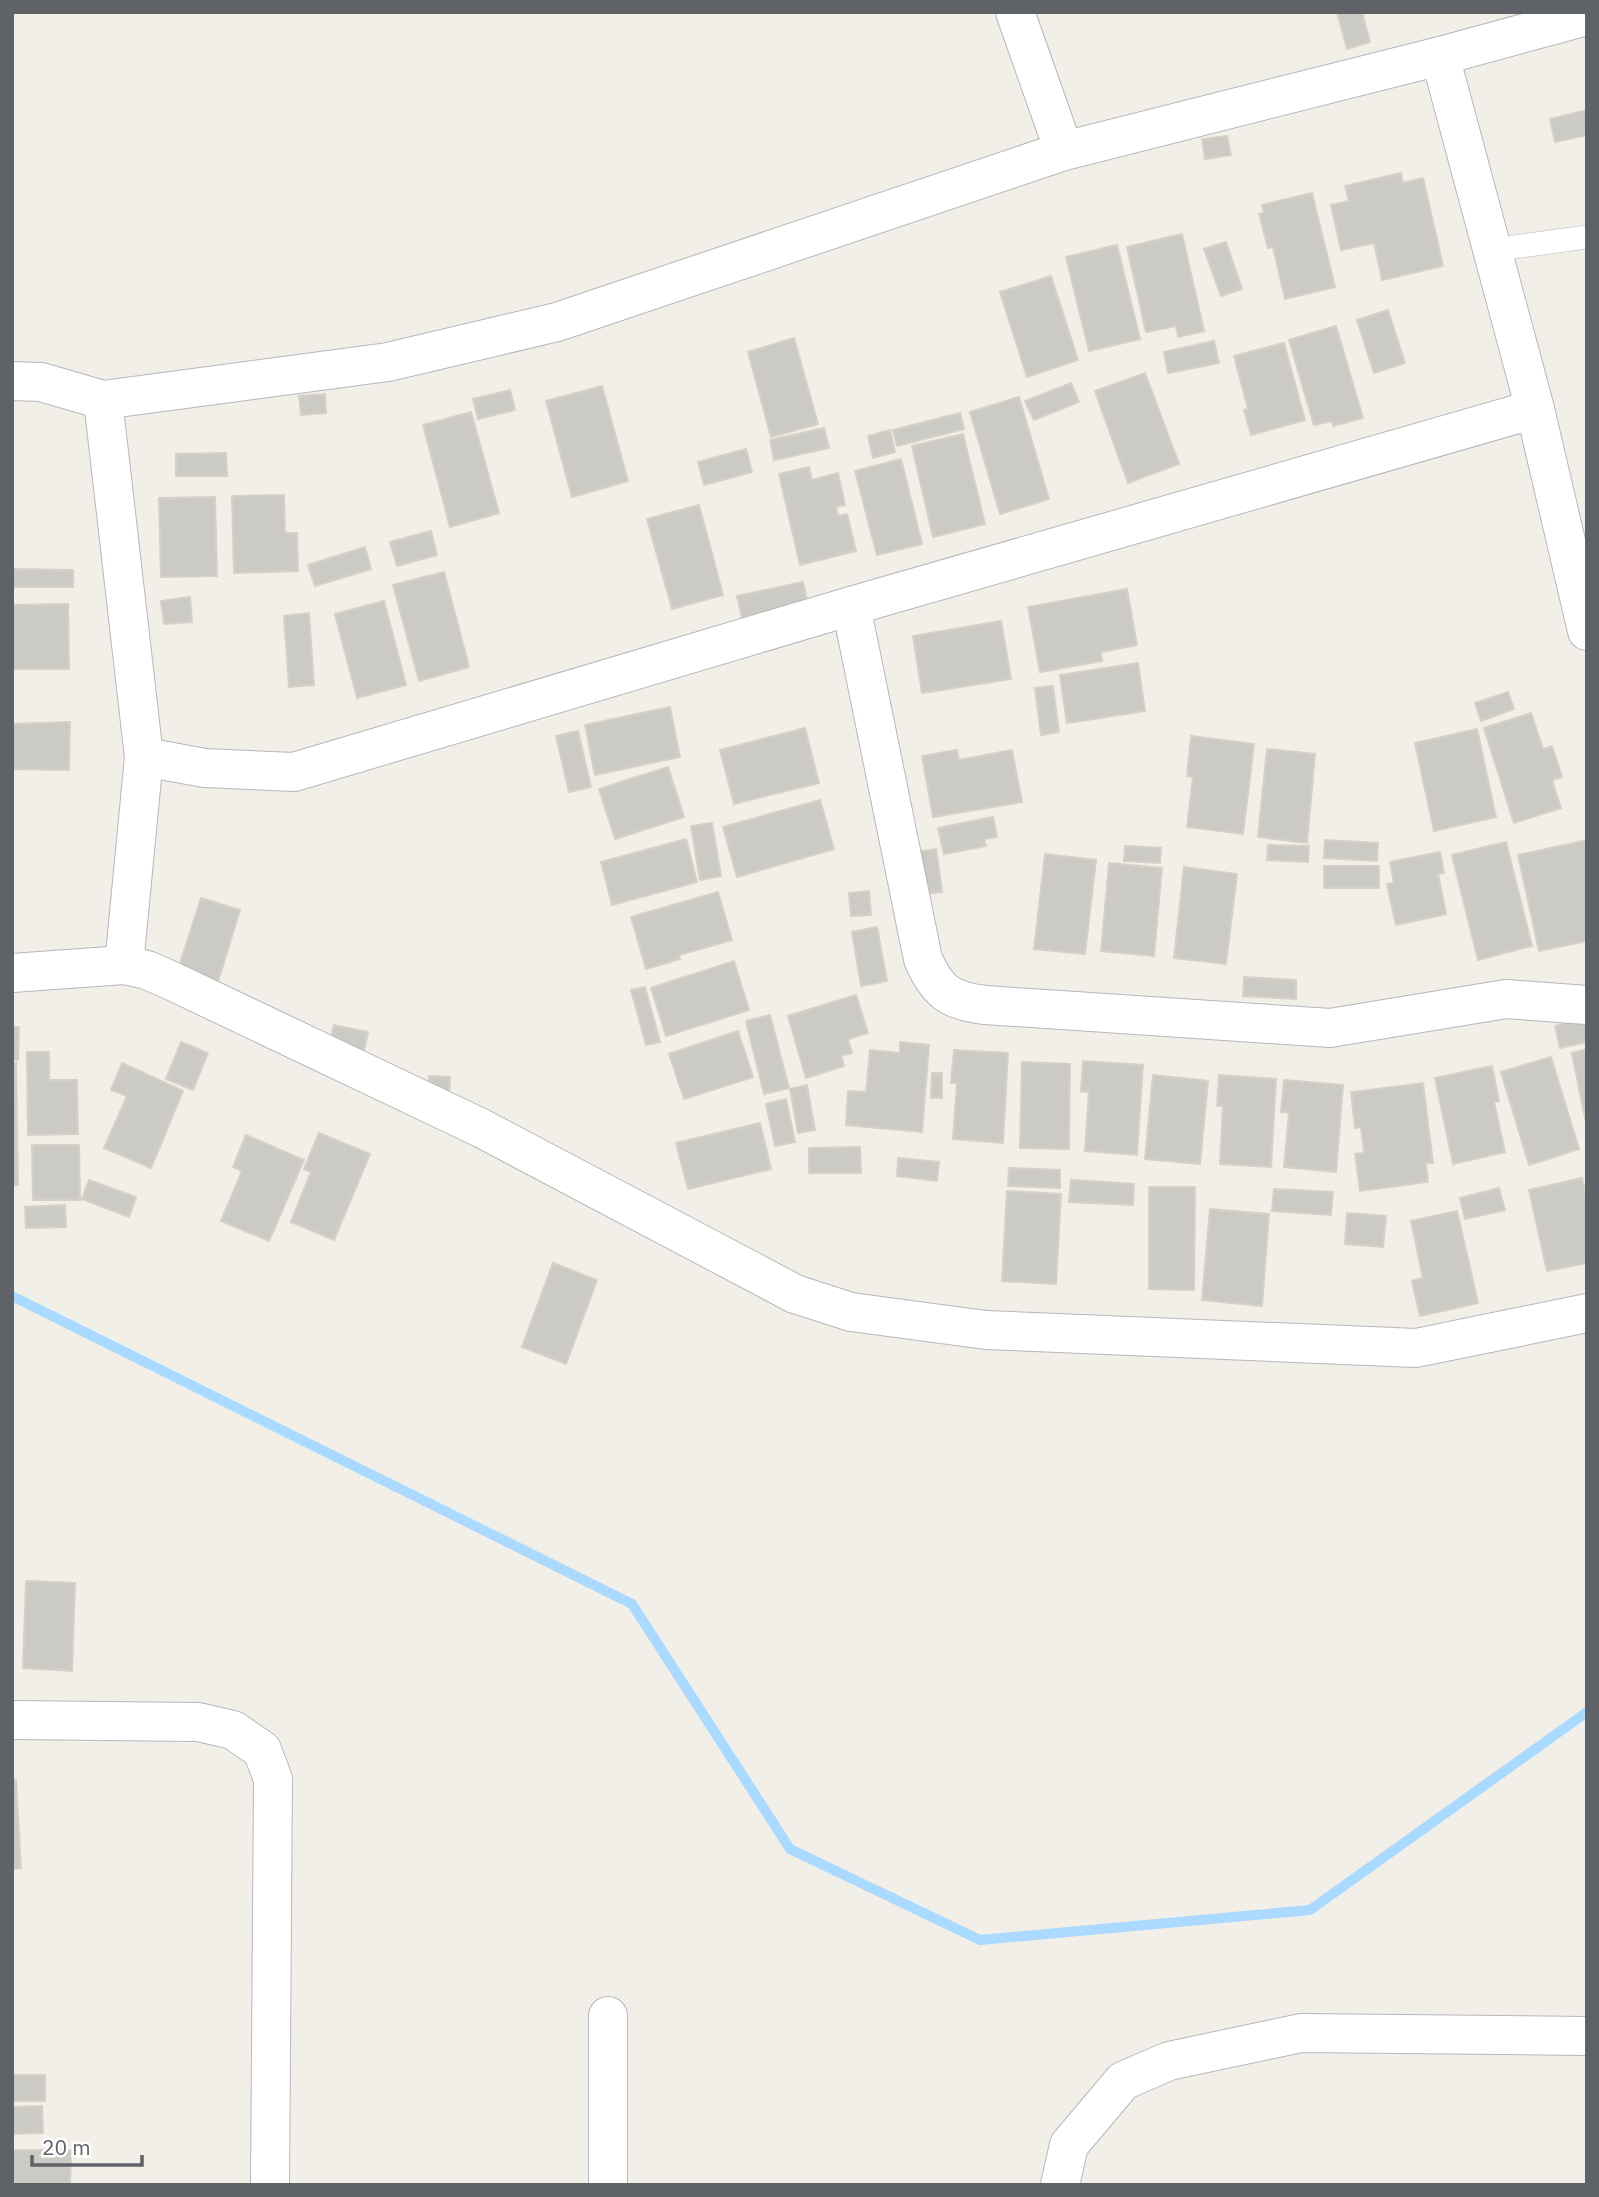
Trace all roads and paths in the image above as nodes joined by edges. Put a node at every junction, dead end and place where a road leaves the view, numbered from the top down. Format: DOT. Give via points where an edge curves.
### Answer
graph roads {
  1 [pos="1015,12"];
  2 [pos="1587,16"];
  3 [pos="1440,56"];
  4 [pos="1064,151"];
  5 [pos="1587,237"];
  6 [pos="1492,250"];
  7 [pos="12,381"];
  8 [pos="103,400"];
  9 [pos="1535,409"];
  10 [pos="851,606"];
  11 [pos="1587,631"];
  12 [pos="144,757"];
  13 [pos="124,965"];
  14 [pos="12,973"];
  15 [pos="1587,1004"];
  16 [pos="1587,1313"];
  17 [pos="12,1720"];
  18 [pos="608,2016"];
  19 [pos="1587,2036"];
  20 [pos="270,2185"];
  21 [pos="608,2185"];
  22 [pos="1060,2185"];
  1 -- 4 [label="street"];
  2 -- 3 [label="street"];
  3 -- 4 [label="street"];
  3 -- 6 [label="street"];
  4 -- 8 [label="street" via="556,322 388,362"];
  5 -- 6 [label="lane"];
  6 -- 9 [label="street"];
  7 -- 8 [label="street" via="41,382"];
  8 -- 12 [label="street"];
  9 -- 10 [label="street"];
  9 -- 11 [label="street"];
  10 -- 12 [label="street" via="294,772 205,768"];
  10 -- 15 [label="street" via="923,959 933,983 950,997 985,1005 1330,1028 1506,999"];
  12 -- 13 [label="street"];
  13 -- 14 [label="street"];
  13 -- 16 [label="street" via="172,981 481,1128 795,1294 851,1312 986,1329 1416,1348"];
  17 -- 20 [label="street" via="198,1722 233,1730 262,1750 273,1779"];
  18 -- 21 [label="street"];
  19 -- 22 [label="street" via="1301,2033 1169,2060 1124,2081 1069,2145"];
}
